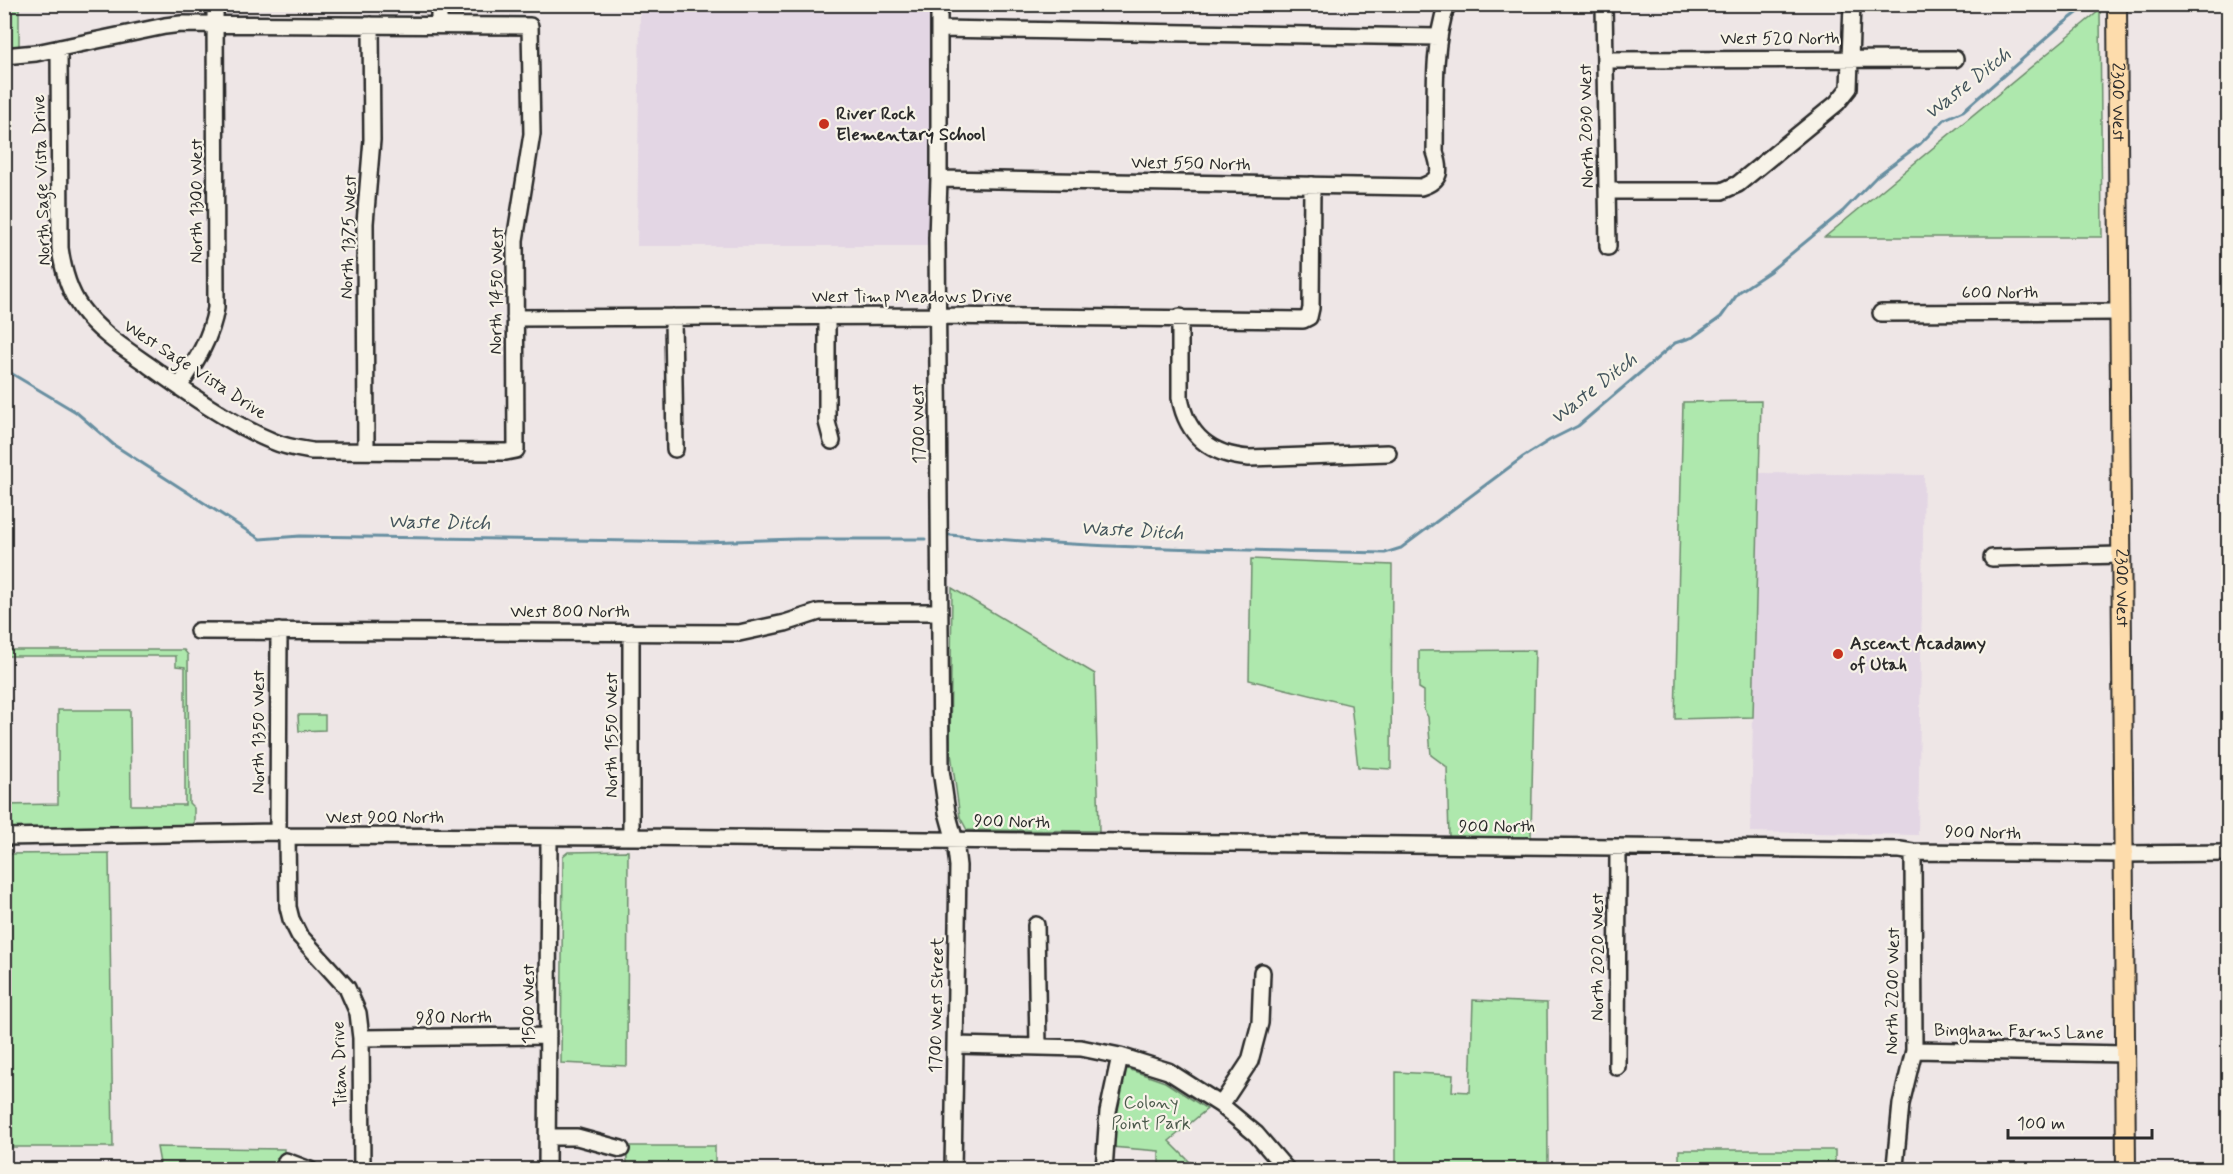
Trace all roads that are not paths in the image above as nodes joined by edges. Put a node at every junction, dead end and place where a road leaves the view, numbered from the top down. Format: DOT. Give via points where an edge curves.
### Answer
graph roads {
  1 [pos="215,4"];
  2 [pos="439,4"];
  3 [pos="939,4"];
  4 [pos="1447,4"];
  5 [pos="1604,4"];
  6 [pos="1852,4"];
  7 [pos="2116,4"];
  8 [pos="216,23"];
  9 [pos="371,25"];
  10 [pos="439,26"];
  11 [pos="939,29"];
  12 [pos="1438,37"];
  13 [pos="59,48"];
  14 [pos="4,56"];
  15 [pos="1850,58"];
  16 [pos="1955,59"];
  17 [pos="1605,60"];
  18 [pos="939,179"];
  19 [pos="1312,185"];
  20 [pos="1608,191"];
  21 [pos="1608,248"];
  22 [pos="80,307"];
  23 [pos="2119,312"];
  24 [pos="1881,313"];
  25 [pos="827,316"];
  26 [pos="937,316"];
  27 [pos="673,317"];
  28 [pos="1180,317"];
  29 [pos="515,318"];
  30 [pos="179,387"];
  31 [pos="832,441"];
  32 [pos="675,449"];
  33 [pos="516,450"];
  34 [pos="366,451"];
  35 [pos="1388,453"];
  36 [pos="2120,555"];
  37 [pos="1992,558"];
  38 [pos="940,612"];
  39 [pos="198,631"];
  40 [pos="279,631"];
  41 [pos="631,632"];
  42 [pos="283,834"];
  43 [pos="4,837"];
  44 [pos="631,837"];
  45 [pos="549,838"];
  46 [pos="766,839"];
  47 [pos="955,841"];
  48 [pos="1618,849"];
  49 [pos="1913,852"];
  50 [pos="2229,853"];
  51 [pos="2122,854"];
  52 [pos="1036,925"];
  53 [pos="1262,972"];
  54 [pos="548,1036"];
  55 [pos="361,1038"];
  56 [pos="956,1045"];
  57 [pos="1038,1047"];
  58 [pos="1914,1050"];
  59 [pos="2125,1054"];
  60 [pos="1120,1056"];
  61 [pos="1617,1066"];
  62 [pos="1221,1105"];
  63 [pos="548,1137"];
  64 [pos="621,1149"];
  65 [pos="286,1161"];
  66 [pos="1895,1166"];
  67 [pos="310,1170"];
  68 [pos="362,1170"];
  69 [pos="547,1170"];
  70 [pos="953,1170"];
  71 [pos="1104,1170"];
  72 [pos="1287,1170"];
  73 [pos="2126,1170"];
  1 -- 8 [label="street, North 1300 West"];
  2 -- 10 [label="street"];
  3 -- 11 [label="street, 1700 West"];
  4 -- 12 [label="street"];
  5 -- 17 [label="street, North 2030 West"];
  6 -- 15 [label="street"];
  7 -- 23 [label="main road, 2300 West"];
  8 -- 9 [label="street"];
  8 -- 13 [label="street" via="165,26"];
  8 -- 30 [label="street, North 1300 West" via="216,308 203,350"];
  9 -- 10 [label="street"];
  9 -- 34 [label="street, North 1375 West" via="372,140 365,248"];
  10 -- 29 [label="street, North 1450 West" via="530,26 532,134 516,227"];
  11 -- 12 [label="street"];
  11 -- 18 [label="street, 1700 West"];
  12 -- 19 [label="street, West 550 North" via="1438,176 1421,187"];
  13 -- 14 [label="street"];
  13 -- 22 [label="street, North Sage Vista Drive" via="60,248 66,279"];
  15 -- 16 [label="street, West 520 North"];
  15 -- 17 [label="street, West 520 North"];
  15 -- 20 [label="street" via="1849,88 1838,104 1738,184 1722,191"];
  17 -- 20 [label="street, North 2030 West"];
  18 -- 19 [label="street, West 550 North"];
  18 -- 26 [label="street, 1700 West"];
  19 -- 28 [label="street, West Timp Meadows Drive" via="1309,317"];
  20 -- 21 [label="street, North 2030 West"];
  22 -- 30 [label="street, West Sage Vista Drive" via="100,329"];
  23 -- 24 [label="street, 600 North"];
  23 -- 36 [label="main road, 2300 West"];
  25 -- 26 [label="street, West Timp Meadows Drive"];
  25 -- 27 [label="street, West Timp Meadows Drive"];
  25 -- 31 [label="street" via="827,422"];
  26 -- 28 [label="street, West Timp Meadows Drive"];
  26 -- 38 [label="street, 1700 West"];
  27 -- 29 [label="street, West Timp Meadows Drive"];
  27 -- 32 [label="street"];
  28 -- 35 [label="street" via="1180,398 1187,420 1201,441 1221,453 1249,458"];
  29 -- 33 [label="street, North 1450 West"];
  30 -- 34 [label="street, West Sage Vista Drive" via="275,443 312,451"];
  33 -- 34 [label="street, West Sage Vista Drive"];
  36 -- 37 [label="street"];
  36 -- 51 [label="main road, 2300 West"];
  38 -- 41 [label="street, West 800 North" via="819,612 739,633"];
  38 -- 47 [label="street, 1700 West" via="941,770 946,812"];
  39 -- 40 [label="street, West 800 North"];
  40 -- 41 [label="street, West 800 North"];
  40 -- 42 [label="street, North 1350 West"];
  41 -- 44 [label="street, North 1550 West"];
  42 -- 43 [label="street, West 900 North"];
  42 -- 45 [label="street, West 900 North"];
  42 -- 55 [label="street, Titan Drive" via="291,920 304,941 347,988 358,1013"];
  44 -- 45 [label="street, West 900 North"];
  44 -- 46 [label="street, West 900 North"];
  45 -- 54 [label="street, 1500 West"];
  46 -- 47 [label="street, 900 North"];
  47 -- 48 [label="street, 900 North"];
  47 -- 56 [label="street, 1700 West Street"];
  48 -- 49 [label="street, 900 North"];
  48 -- 61 [label="street, North 2020 West"];
  49 -- 51 [label="street, 900 North"];
  49 -- 58 [label="street, North 2200 West"];
  50 -- 51 [label="street, 900 North"];
  51 -- 59 [label="main road, 2300 West"];
  52 -- 57 [label="street"];
  53 -- 62 [label="street" via="1260,1023 1250,1061"];
  54 -- 55 [label="street, 980 North"];
  54 -- 63 [label="street, 1500 West"];
  55 -- 68 [label="street, Titan Drive"];
  56 -- 57 [label="street"];
  56 -- 70 [label="street, 1700 West Street"];
  57 -- 60 [label="street" via="1081,1048"];
  58 -- 59 [label="street, Bingham Farms Lane"];
  58 -- 66 [label="street, North 2200 West" via="1901,1104"];
  59 -- 73 [label="main road, 2300 West"];
  60 -- 62 [label="street" via="1168,1071"];
  60 -- 71 [label="street" via="1108,1112"];
  62 -- 72 [label="street" via="1256,1134"];
  63 -- 64 [label="street" via="577,1137"];
  63 -- 69 [label="street, 1500 West"];
  65 -- 67 [label="street"];
}
